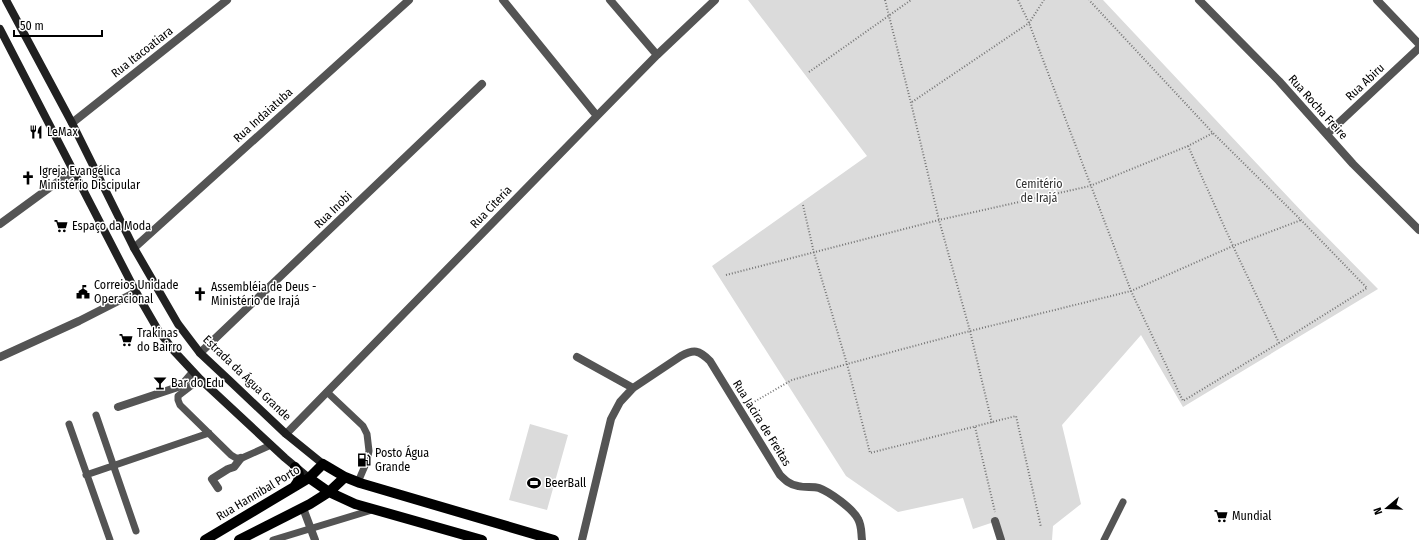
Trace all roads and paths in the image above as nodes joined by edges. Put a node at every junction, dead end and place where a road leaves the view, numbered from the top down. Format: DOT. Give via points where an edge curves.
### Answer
graph roads {
  1 [pos="6,0"];
  2 [pos="227,0"];
  3 [pos="409,0"];
  4 [pos="503,0"];
  5 [pos="610,0"];
  6 [pos="885,0"];
  7 [pos="911,0"];
  8 [pos="1018,0"];
  9 [pos="1044,0"];
  10 [pos="1089,0"];
  11 [pos="1199,0"];
  12 [pos="1377,0"];
  13 [pos="711,1"];
  14 [pos="889,16"];
  15 [pos="1029,22"];
  16 [pos="0,28"];
  17 [pos="1419,44"];
  18 [pos="1419,48"];
  19 [pos="657,55"];
  20 [pos="809,72"];
  21 [pos="482,84"];
  22 [pos="911,103"];
  23 [pos="597,116"];
  24 [pos="72,123"];
  25 [pos="1213,133"];
  26 [pos="1327,134"];
  27 [pos="1188,146"];
  28 [pos="74,172"];
  29 [pos="1090,186"];
  30 [pos="803,205"];
  31 [pos="939,220"];
  32 [pos="1301,220"];
  33 [pos="0,224"];
  34 [pos="1419,230"];
  35 [pos="1233,246"];
  36 [pos="134,248"];
  37 [pos="814,253"];
  38 [pos="726,275"];
  39 [pos="1131,291"];
  40 [pos="136,292"];
  41 [pos="970,331"];
  42 [pos="1279,343"];
  43 [pos="200,353"];
  44 [pos="0,356"];
  45 [pos="577,357"];
  46 [pos="847,364"];
  47 [pos="193,372"];
  48 [pos="200,379"];
  49 [pos="633,388"];
  50 [pos="327,392"];
  51 [pos="118,408"];
  52 [pos="740,410"];
  53 [pos="96,414"];
  54 [pos="992,422"];
  55 [pos="69,424"];
  56 [pos="975,427"];
  57 [pos="209,433"];
  58 [pos="286,434"];
  59 [pos="271,445"];
  60 [pos="241,458"];
  61 [pos="323,464"];
  62 [pos="114,466"];
  63 [pos="295,466"];
  64 [pos="86,475"];
  65 [pos="345,477"];
  66 [pos="309,478"];
  67 [pos="358,482"];
  68 [pos="294,487"];
  69 [pos="218,488"];
  70 [pos="329,492"];
  71 [pos="1123,502"];
  72 [pos="303,508"];
  73 [pos="372,510"];
  74 [pos="995,521"];
  75 [pos="1041,527"];
  76 [pos="310,528"];
  77 [pos="136,530"];
  78 [pos="110,540"];
  79 [pos="205,540"];
  80 [pos="239,540"];
  81 [pos="273,540"];
  82 [pos="315,540"];
  83 [pos="482,540"];
  84 [pos="554,540"];
  85 [pos="582,540"];
  86 [pos="862,540"];
  87 [pos="1001,540"];
  88 [pos="1104,540"];
  1 -- 24 [label="main road, Estrada da Água Grande"];
  2 -- 24 [label="street, Rua Itacoatiara"];
  3 -- 36 [label="street, Rua Indaiatuba"];
  4 -- 23 [label="street"];
  5 -- 19 [label="street"];
  6 -- 14 [label="path"];
  7 -- 14 [label="path"];
  8 -- 15 [label="path"];
  9 -- 15 [label="path"];
  10 -- 25 [label="path"];
  11 -- 26 [label="street, Rua Rocha Freire"];
  12 -- 17 [label="street"];
  13 -- 19 [label="street, Rua Citeria"];
  14 -- 20 [label="path"];
  14 -- 22 [label="path"];
  15 -- 22 [label="path"];
  15 -- 29 [label="path"];
  16 -- 28 [label="main road"];
  18 -- 26 [label="street, Rua Abiru"];
  19 -- 23 [label="street, Rua Citeria"];
  21 -- 43 [label="street, Rua Inobi"];
  22 -- 31 [label="path"];
  23 -- 50 [label="street, Rua Citeria"];
  24 -- 36 [label="main road, Estrada da Água Grande"];
  25 -- 27 [label="path"];
  25 -- 32 [label="path"];
  26 -- 34 [label="street, Rua Rocha Freire"];
  27 -- 29 [label="path"];
  27 -- 35 [label="path"];
  28 -- 33 [label="street"];
  28 -- 40 [label="main road"];
  29 -- 31 [label="path"];
  29 -- 39 [label="path"];
  30 -- 37 [label="path"];
  31 -- 37 [label="path"];
  31 -- 41 [label="path"];
  32 -- 35 [label="path"];
  32 -- 42 [label="path" via="1367,288"];
  35 -- 39 [label="path"];
  35 -- 42 [label="path"];
  36 -- 43 [label="main road, Estrada da Água Grande" via="178,324"];
  37 -- 38 [label="path"];
  37 -- 46 [label="path"];
  39 -- 41 [label="path"];
  39 -- 42 [label="path" via="1182,401"];
  40 -- 44 [label="street" via="79,322"];
  40 -- 47 [label="main road" via="158,330"];
  41 -- 46 [label="path"];
  41 -- 54 [label="path"];
  43 -- 58 [label="main road, Estrada da Água Grande"];
  45 -- 49 [label="street"];
  46 -- 52 [label="path" via="792,380"];
  46 -- 56 [label="path" via="870,453"];
  47 -- 48 [label="main road"];
  47 -- 51 [label="street" via="181,386"];
  48 -- 57 [label="lane" via="178,396 178,400"];
  48 -- 59 [label="main road"];
  49 -- 52 [label="street, Rua Jacira de Freitas" via="681,356 696,351 710,361"];
  49 -- 85 [label="street" via="620,402 611,419"];
  50 -- 58 [label="street, Rua Citeria"];
  50 -- 67 [label="lane" via="363,426 367,434 369,452"];
  52 -- 86 [label="street, Rua Jacira de Freitas" via="780,475 798,486 818,488 827,492 857,518"];
  53 -- 62 [label="lane"];
  54 -- 56 [label="path"];
  54 -- 75 [label="path" via="1016,416"];
  55 -- 64 [label="lane"];
  56 -- 74 [label="path" via="996,514"];
  57 -- 60 [label="lane" via="231,455"];
  57 -- 62 [label="lane"];
  58 -- 61 [label="main road, Estrada da Água Grande"];
  59 -- 60 [label="lane"];
  59 -- 63 [label="main road"];
  60 -- 69 [label="street" via="234,467 212,479"];
  61 -- 65 [label="main road, Estrada da Água Grande"];
  61 -- 66 [label="main road, Rua Hannibal Porto"];
  62 -- 64 [label="lane"];
  62 -- 77 [label="lane"];
  63 -- 66 [label="main road"];
  63 -- 68 [label="main road" via="299,479"];
  64 -- 78 [label="lane"];
  65 -- 67 [label="main road, Estrada da Água Grande"];
  65 -- 70 [label="main road"];
  66 -- 68 [label="main road, Rua Hannibal Porto"];
  66 -- 70 [label="main road"];
  67 -- 84 [label="main road, Estrada da Água Grande"];
  68 -- 79 [label="main road, Rua Hannibal Porto"];
  70 -- 72 [label="main road"];
  70 -- 73 [label="main road"];
  71 -- 88 [label="lane"];
  72 -- 76 [label="street"];
  72 -- 80 [label="main road"];
  73 -- 76 [label="lane"];
  73 -- 83 [label="main road"];
  74 -- 87 [label="street"];
  76 -- 81 [label="lane"];
  76 -- 82 [label="street"];
}
